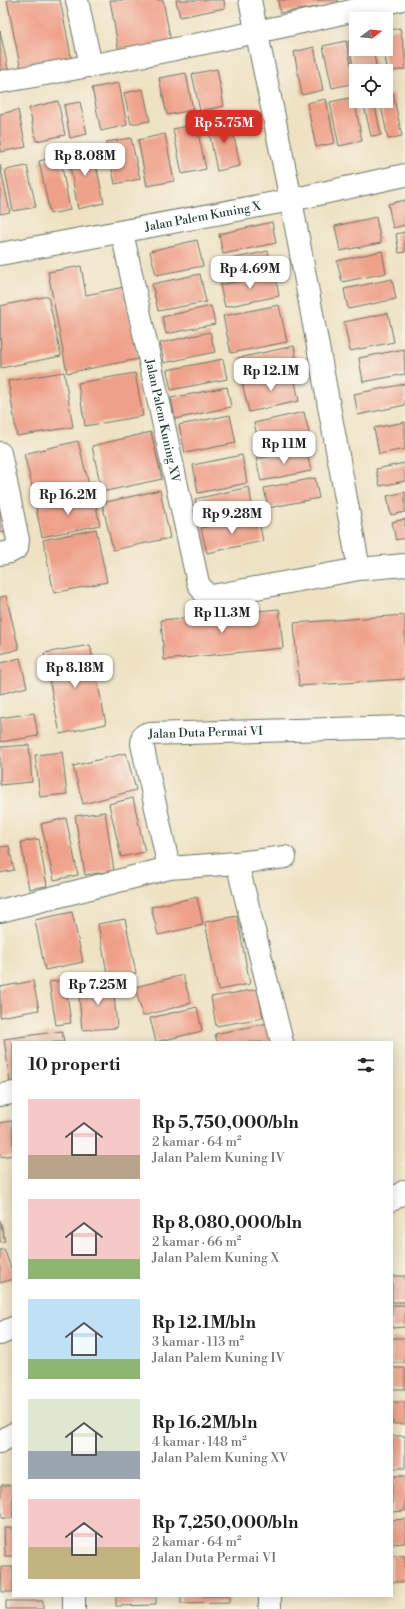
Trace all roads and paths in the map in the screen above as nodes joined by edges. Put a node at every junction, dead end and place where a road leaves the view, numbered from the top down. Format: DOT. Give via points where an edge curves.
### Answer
graph roads {
  1 [pos="77,0"];
  2 [pos="250,0"];
  3 [pos="399,0"];
  4 [pos="257,33"];
  5 [pos="91,66"];
  6 [pos="0,82"];
  7 [pos="405,175"];
  8 [pos="291,200"];
  9 [pos="122,232"];
  10 [pos="0,254"];
  11 [pos="0,453"];
  12 [pos="0,554"];
  13 [pos="405,565"];
  14 [pos="359,569"];
  15 [pos="405,727"];
  16 [pos="285,857"];
  17 [pos="237,863"];
  18 [pos="169,868"];
  19 [pos="0,911"];
  20 [pos="282,1041"];
  21 [pos="12,1093"];
  22 [pos="0,1095"];
  23 [pos="405,1191"];
  24 [pos="393,1199"];
  25 [pos="12,1328"];
  26 [pos="0,1334"];
  27 [pos="12,1435"];
  28 [pos="0,1442"];
  29 [pos="74,1597"];
  30 [pos="270,1597"];
  31 [pos="74,1609"];
  32 [pos="270,1609"];
  1 -- 5 [label="street"];
  2 -- 4 [label="street"];
  3 -- 4 [label="street"];
  4 -- 5 [label="street"];
  4 -- 8 [label="street"];
  5 -- 6 [label="street"];
  7 -- 8 [label="street, Jalan Palem Kuning X"];
  8 -- 9 [label="street, Jalan Palem Kuning X"];
  8 -- 14 [label="street"];
  9 -- 10 [label="street, Jalan Palem Kuning X"];
  9 -- 14 [label="street, Jalan Palem Kuning XV" via="198,583 202,591 212,596"];
  11 -- 12 [label="street" via="18,540 17,548"];
  13 -- 14 [label="street"];
  15 -- 18 [label="street, Jalan Duta Permai VI" via="146,734 143,736 142,744"];
  16 -- 17 [label="street"];
  17 -- 18 [label="street"];
  17 -- 20 [label="street"];
  18 -- 19 [label="street"];
  21 -- 22 [label="street"];
  23 -- 24 [label="street"];
  25 -- 26 [label="street"];
  27 -- 28 [label="street"];
  29 -- 31 [label="street"];
  30 -- 32 [label="street"];
}
